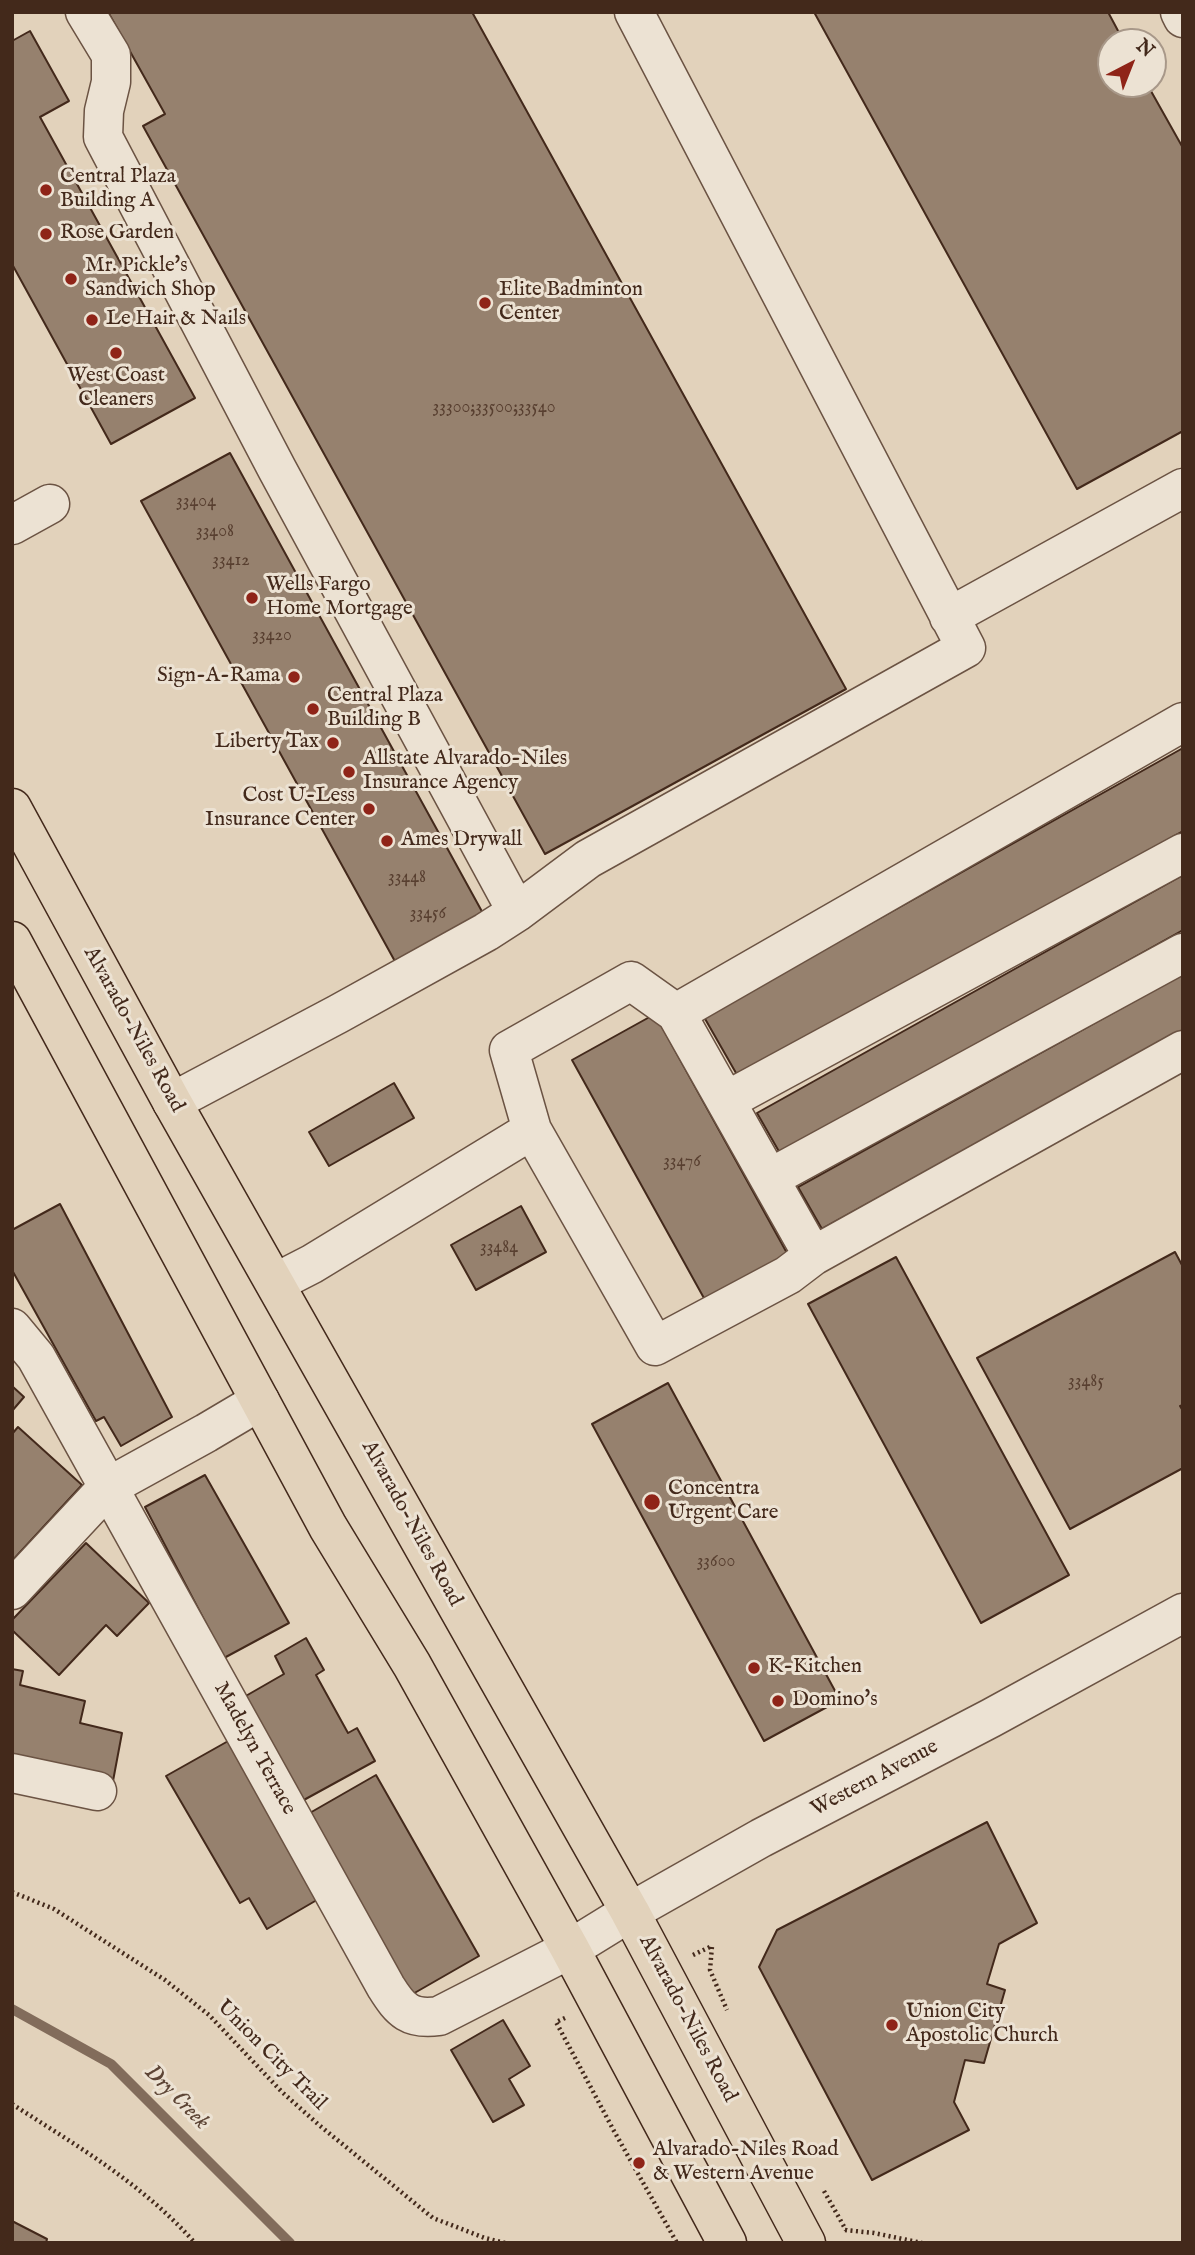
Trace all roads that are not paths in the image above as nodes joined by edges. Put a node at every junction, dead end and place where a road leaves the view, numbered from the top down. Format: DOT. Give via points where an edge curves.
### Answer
graph roads {
  1 [pos="85,12"];
  2 [pos="634,12"];
  3 [pos="1180,12"];
  4 [pos="1183,18"];
  5 [pos="1183,488"];
  6 [pos="50,504"];
  7 [pos="12,525"];
  8 [pos="949,617"];
  9 [pos="1183,722"];
  10 [pos="12,808"];
  11 [pos="1183,853"];
  12 [pos="517,912"];
  13 [pos="15,953"];
  14 [pos="1183,953"];
  15 [pos="676,1013"];
  16 [pos="1183,1049"];
  17 [pos="726,1101"];
  18 [pos="172,1102"];
  19 [pos="532,1130"];
  20 [pos="769,1178"];
  21 [pos="813,1256"];
  22 [pos="275,1283"];
  23 [pos="12,1328"];
  24 [pos="260,1401"];
  25 [pos="108,1487"];
  26 [pos="12,1590"];
  27 [pos="1183,1612"];
  28 [pos="12,1773"];
  29 [pos="97,1791"];
  30 [pos="630,1912"];
  31 [pos="570,1949"];
  32 [pos="800,2234"];
  33 [pos="727,2243"];
  1 -- 12 [label="street" via="111,55 103,137"];
  2 -- 8 [label="street"];
  3 -- 4 [label="street"];
  5 -- 8 [label="street"];
  6 -- 7 [label="street"];
  8 -- 12 [label="street" via="966,648 589,859"];
  9 -- 15 [label="street"];
  10 -- 18 [label="main road, Alvarado-Niles Road"];
  11 -- 17 [label="street"];
  12 -- 18 [label="street"];
  13 -- 24 [label="main road"];
  14 -- 20 [label="street"];
  15 -- 17 [label="street"];
  15 -- 19 [label="street" via="631,981 509,1050"];
  16 -- 21 [label="street"];
  17 -- 20 [label="street"];
  18 -- 22 [label="main road, Alvarado-Niles Road"];
  19 -- 21 [label="street" via="655,1346 788,1275"];
  19 -- 22 [label="street"];
  20 -- 21 [label="street"];
  22 -- 30 [label="main road, Alvarado-Niles Road"];
  23 -- 25 [label="street, Madelyn Terrace" via="36,1357"];
  24 -- 25 [label="street"];
  24 -- 31 [label="main road"];
  25 -- 26 [label="street"];
  25 -- 31 [label="street, Madelyn Terrace" via="398,2006 422,2018 439,2016"];
  27 -- 30 [label="street, Western Avenue"];
  28 -- 29 [label="street"];
  30 -- 31 [label="street, Western Avenue"];
  30 -- 32 [label="main road, Alvarado-Niles Road"];
  31 -- 33 [label="main road"];
}
